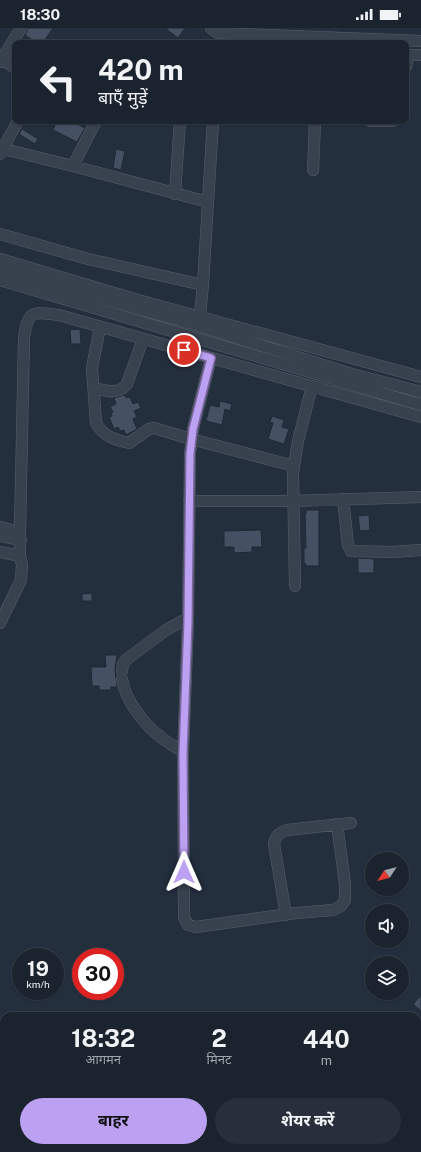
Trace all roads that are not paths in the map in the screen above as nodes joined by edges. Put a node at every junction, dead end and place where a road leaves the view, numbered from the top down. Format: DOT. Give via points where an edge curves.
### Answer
graph roads {
  1 [pos="20,28"];
  2 [pos="216,33"];
  3 [pos="321,38"];
  4 [pos="262,39"];
  5 [pos="13,40"];
  6 [pos="388,40"];
  7 [pos="12,41"];
  8 [pos="409,41"];
  9 [pos="421,41"];
  10 [pos="409,55"];
  11 [pos="421,56"];
  12 [pos="1,60"];
  13 [pos="12,66"];
  14 [pos="16,124"];
  15 [pos="94,124"];
  16 [pos="180,124"];
  17 [pos="213,124"];
  18 [pos="315,124"];
  19 [pos="1,151"];
  20 [pos="72,166"];
  21 [pos="313,170"];
  22 [pos="175,194"];
  23 [pos="208,202"];
  24 [pos="0,234"];
  25 [pos="0,260"];
  26 [pos="0,270"];
  27 [pos="0,280"];
  28 [pos="203,285"];
  29 [pos="199,321"];
  30 [pos="100,327"];
  31 [pos="143,338"];
  32 [pos="200,340"];
  33 [pos="211,358"];
  34 [pos="421,377"];
  35 [pos="312,386"];
  36 [pos="94,388"];
  37 [pos="421,392"];
  38 [pos="421,405"];
  39 [pos="421,417"];
  40 [pos="191,439"];
  41 [pos="294,466"];
  42 [pos="421,497"];
  43 [pos="343,499"];
  44 [pos="189,501"];
  45 [pos="292,501"];
  46 [pos="0,527"];
  47 [pos="0,536"];
  48 [pos="20,536"];
  49 [pos="421,550"];
  50 [pos="0,552"];
  51 [pos="20,556"];
  52 [pos="295,586"];
  53 [pos="188,618"];
  54 [pos="0,623"];
  55 [pos="183,752"];
  56 [pos="351,823"];
  57 [pos="337,824"];
  58 [pos="286,915"];
  1 -- 5 [label="street"];
  2 -- 4 [label="street"];
  3 -- 4 [label="street"];
  3 -- 6 [label="street"];
  7 -- 12 [label="street"];
  8 -- 9 [label="street"];
  10 -- 11 [label="street"];
  12 -- 13 [label="street"];
  14 -- 19 [label="street"];
  15 -- 20 [label="street"];
  16 -- 22 [label="street"];
  17 -- 23 [label="street"];
  18 -- 21 [label="street"];
  19 -- 20 [label="street"];
  20 -- 22 [label="street"];
  22 -- 23 [label="street"];
  23 -- 28 [label="street"];
  24 -- 28 [label="street"];
  25 -- 29 [label="street"];
  26 -- 29 [label="street"];
  27 -- 32 [label="street"];
  28 -- 29 [label="street"];
  29 -- 32 [label="street"];
  29 -- 34 [label="street"];
  29 -- 37 [label="street" via="352,374"];
  30 -- 31 [label="street"];
  30 -- 36 [label="street" via="92,368"];
  30 -- 48 [label="street" via="40,313 28,319 24,338"];
  31 -- 33 [label="street"];
  31 -- 36 [label="street" via="127,384 118,391"];
  32 -- 38 [label="street"];
  33 -- 35 [label="street"];
  33 -- 40 [label="street"];
  35 -- 39 [label="street"];
  35 -- 41 [label="street"];
  36 -- 40 [label="street" via="96,422 99,430 105,435 129,443 154,428"];
  40 -- 41 [label="street"];
  40 -- 44 [label="street"];
  41 -- 45 [label="street"];
  42 -- 43 [label="street"];
  43 -- 45 [label="street"];
  43 -- 49 [label="street" via="348,545 351,551"];
  44 -- 45 [label="street"];
  44 -- 53 [label="street"];
  45 -- 52 [label="street"];
  46 -- 48 [label="street"];
  47 -- 48 [label="street"];
  48 -- 51 [label="street"];
  50 -- 51 [label="street"];
  51 -- 54 [label="street" via="21,580"];
  53 -- 55 [label="street"];
  53 -- 55 [label="street" via="166,630 127,659 123,664 122,675 123,686 140,716 160,738"];
  55 -- 58 [label="street" via="184,917 188,925 196,927"];
  56 -- 57 [label="street"];
  57 -- 58 [label="street" via="345,884 341,906 332,910"];
  57 -- 58 [label="street" via="287,830 275,838"];
}
